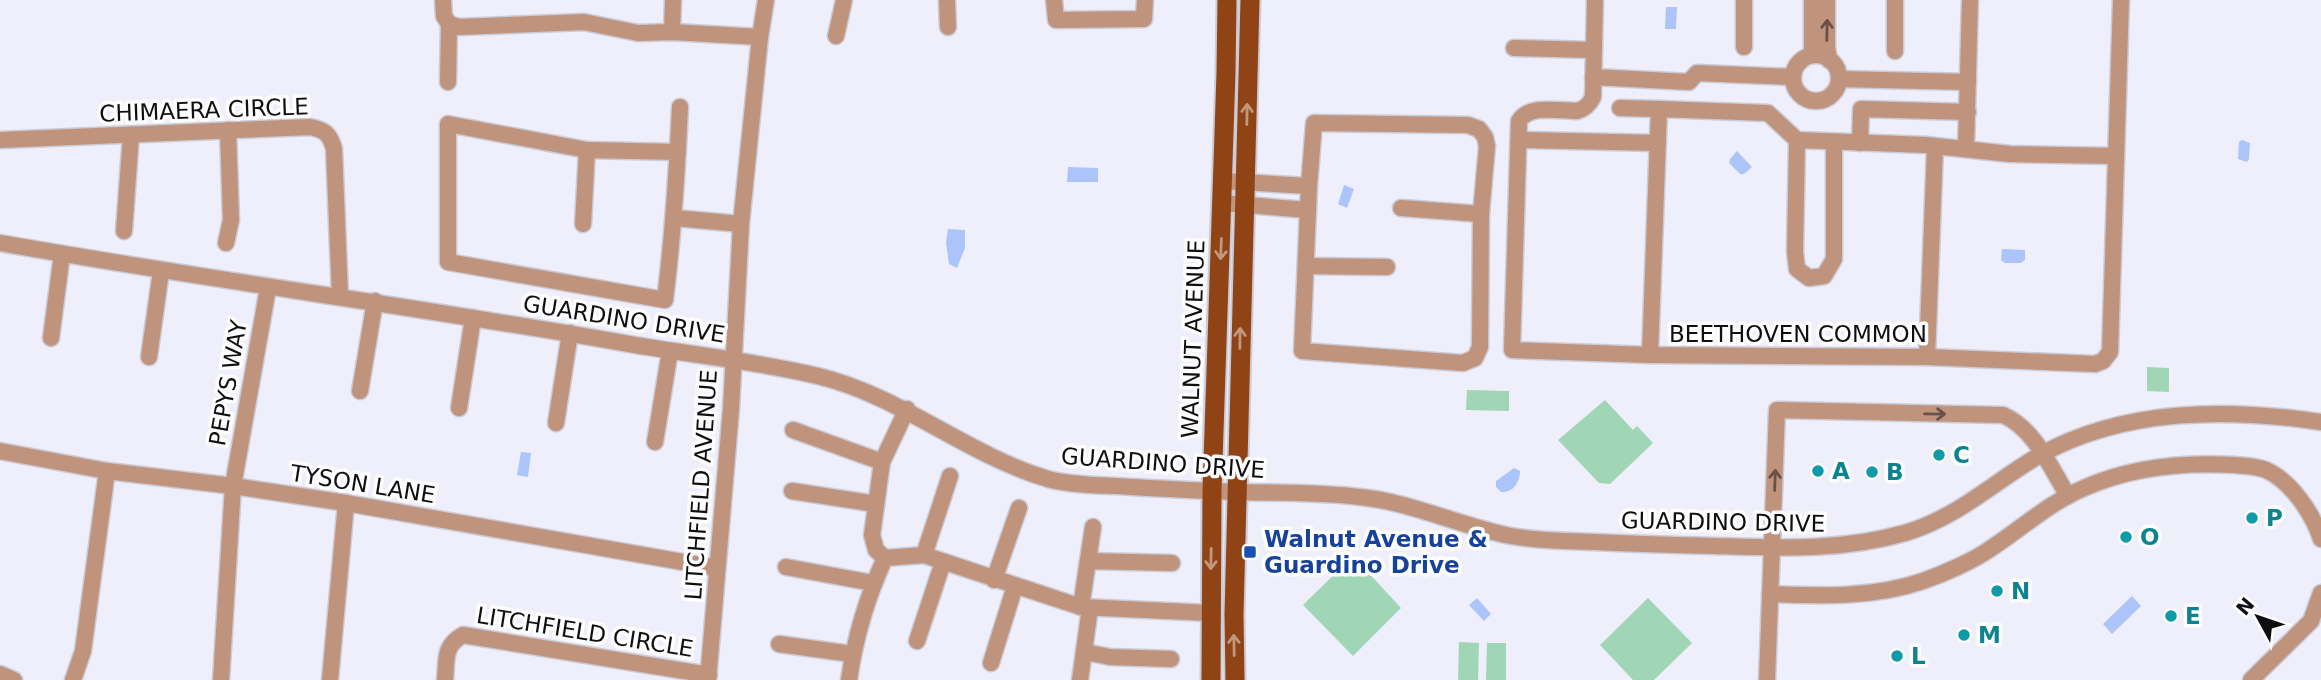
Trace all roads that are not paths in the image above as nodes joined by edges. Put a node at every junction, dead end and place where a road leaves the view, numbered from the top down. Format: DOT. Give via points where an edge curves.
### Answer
graph roads {
  1 [pos="443,0"];
  2 [pos="673,0"];
  3 [pos="766,0"];
  4 [pos="844,0"];
  5 [pos="947,0"];
  6 [pos="1054,0"];
  7 [pos="1145,0"];
  8 [pos="1227,0"];
  9 [pos="1250,0"];
  10 [pos="1595,0"];
  11 [pos="1744,0"];
  12 [pos="1812,0"];
  13 [pos="1827,0"];
  14 [pos="1895,0"];
  15 [pos="1970,0"];
  16 [pos="2122,0"];
  17 [pos="449,24"];
  18 [pos="948,27"];
  19 [pos="672,32"];
  20 [pos="836,36"];
  21 [pos="760,37"];
  22 [pos="1744,47"];
  23 [pos="1514,48"];
  24 [pos="1594,50"];
  25 [pos="1895,51"];
  26 [pos="1812,55"];
  27 [pos="1829,60"];
  28 [pos="1593,77"];
  29 [pos="1793,77"];
  30 [pos="1839,79"];
  31 [pos="448,82"];
  32 [pos="1968,82"];
  33 [pos="680,107"];
  34 [pos="1620,108"];
  35 [pos="1659,109"];
  36 [pos="1968,112"];
  37 [pos="228,130"];
  38 [pos="131,135"];
  39 [pos="0,140"];
  40 [pos="1519,140"];
  41 [pos="1797,140"];
  42 [pos="1834,142"];
  43 [pos="1658,143"];
  44 [pos="1860,143"];
  45 [pos="1935,147"];
  46 [pos="1966,148"];
  47 [pos="587,150"];
  48 [pos="678,152"];
  49 [pos="2116,156"];
  50 [pos="1223,181"];
  51 [pos="1245,183"];
  52 [pos="1309,186"];
  53 [pos="1222,203"];
  54 [pos="1244,205"];
  55 [pos="1401,208"];
  56 [pos="1308,210"];
  57 [pos="1481,214"];
  58 [pos="675,218"];
  59 [pos="583,224"];
  60 [pos="741,224"];
  61 [pos="124,231"];
  62 [pos="0,243"];
  63 [pos="226,243"];
  64 [pos="62,254"];
  65 [pos="1306,266"];
  66 [pos="1387,267"];
  67 [pos="160,271"];
  68 [pos="268,288"];
  69 [pos="340,296"];
  70 [pos="375,301"];
  71 [pos="473,318"];
  72 [pos="570,333"];
  73 [pos="51,338"];
  74 [pos="670,351"];
  75 [pos="1650,355"];
  76 [pos="149,357"];
  77 [pos="1927,357"];
  78 [pos="733,359"];
  79 [pos="360,391"];
  80 [pos="460,408"];
  81 [pos="907,409"];
  82 [pos="2321,422"];
  83 [pos="556,423"];
  84 [pos="793,430"];
  85 [pos="655,442"];
  86 [pos="0,451"];
  87 [pos="2042,454"];
  88 [pos="882,462"];
  89 [pos="107,471"];
  90 [pos="950,476"];
  91 [pos="233,486"];
  92 [pos="792,491"];
  93 [pos="1212,491"];
  94 [pos="1237,492"];
  95 [pos="2068,496"];
  96 [pos="346,503"];
  97 [pos="876,504"];
  98 [pos="1019,508"];
  99 [pos="1093,527"];
  100 [pos="2321,539"];
  101 [pos="1773,548"];
  102 [pos="924,555"];
  103 [pos="885,558"];
  104 [pos="1088,561"];
  105 [pos="943,562"];
  106 [pos="1172,563"];
  107 [pos="786,567"];
  108 [pos="717,568"];
  109 [pos="993,580"];
  110 [pos="873,583"];
  111 [pos="1015,586"];
  112 [pos="2321,593"];
  113 [pos="1770,594"];
  114 [pos="1086,608"];
  115 [pos="1210,613"];
  116 [pos="917,641"];
  117 [pos="779,644"];
  118 [pos="1084,652"];
  119 [pos="852,654"];
  120 [pos="1171,659"];
  121 [pos="991,663"];
  122 [pos="0,674"];
  123 [pos="709,677"];
  124 [pos="14,680"];
  125 [pos="73,680"];
  126 [pos="221,680"];
  127 [pos="330,680"];
  128 [pos="445,680"];
  129 [pos="849,680"];
  130 [pos="1080,680"];
  131 [pos="1211,680"];
  132 [pos="1235,680"];
  133 [pos="1767,680"];
  134 [pos="2251,680"];
  1 -- 17 [label="street"];
  2 -- 19 [label="street"];
  3 -- 21 [label="street, LITCHFIELD AVENUE"];
  4 -- 20 [label="street"];
  5 -- 18 [label="street"];
  6 -- 7 [label="street" via="1056,20 1144,19"];
  8 -- 50 [label="main road, WALNUT AVENUE"];
  51 -- 9 [label="main road, WALNUT AVENUE, one-way"];
  10 -- 24 [label="street"];
  11 -- 22 [label="street"];
  12 -- 26 [label="street"];
  27 -- 13 [label="street, one-way"];
  14 -- 25 [label="street"];
  15 -- 32 [label="street"];
  16 -- 49 [label="street, BEETHOVEN COMMON"];
  17 -- 19 [label="street" via="584,22 638,33"];
  17 -- 31 [label="street"];
  19 -- 21 [label="street"];
  21 -- 60 [label="street, LITCHFIELD AVENUE"];
  23 -- 24 [label="street"];
  24 -- 28 [label="street"];
  26 -- 27 [label="street"];
  26 -- 29 [label="street" via="1799,63"];
  27 -- 30 [label="street"];
  28 -- 29 [label="street" via="1689,82 1697,73"];
  28 -- 40 [label="street" via="1593,97 1583,109 1522,114"];
  29 -- 30 [label="street" via="1801,96 1815,101 1834,93"];
  30 -- 32 [label="street"];
  32 -- 36 [label="street"];
  33 -- 48 [label="street"];
  34 -- 35 [label="street"];
  35 -- 41 [label="street" via="1768,113"];
  35 -- 43 [label="street"];
  36 -- 44 [label="street" via="1861,109"];
  36 -- 46 [label="street"];
  37 -- 38 [label="street, CHIMAERA CIRCLE"];
  37 -- 63 [label="street" via="231,220"];
  37 -- 69 [label="street, CHIMAERA CIRCLE" via="310,127 331,137"];
  38 -- 39 [label="street, CHIMAERA CIRCLE"];
  38 -- 61 [label="street"];
  40 -- 43 [label="street"];
  40 -- 75 [label="street, BEETHOVEN COMMON" via="1512,350"];
  41 -- 42 [label="street"];
  41 -- 42 [label="street" via="1795,252 1797,269 1809,278 1824,276 1834,259"];
  42 -- 44 [label="street"];
  43 -- 75 [label="street"];
  44 -- 45 [label="street"];
  45 -- 46 [label="street"];
  45 -- 77 [label="street"];
  46 -- 49 [label="street" via="2010,154"];
  47 -- 48 [label="street"];
  47 -- 58 [label="street" via="447,124 448,262 665,300"];
  47 -- 59 [label="street"];
  48 -- 58 [label="street"];
  49 -- 77 [label="street, BEETHOVEN COMMON" via="2110,352 2103,361"];
  50 -- 51 [label="street"];
  50 -- 53 [label="main road, WALNUT AVENUE"];
  51 -- 52 [label="street"];
  51 -- 54 [label="main road, WALNUT AVENUE"];
  52 -- 56 [label="street"];
  52 -- 57 [label="street" via="1314,122 1468,125 1479,129 1487,146"];
  53 -- 54 [label="street"];
  53 -- 93 [label="main road, WALNUT AVENUE, one-way"];
  54 -- 56 [label="street"];
  94 -- 54 [label="main road, WALNUT AVENUE, one-way"];
  55 -- 57 [label="street"];
  56 -- 65 [label="street"];
  57 -- 65 [label="street" via="1480,347 1470,361 1302,351"];
  58 -- 60 [label="street"];
  60 -- 78 [label="street, LITCHFIELD AVENUE"];
  62 -- 64 [label="street, GUARDINO DRIVE"];
  64 -- 67 [label="street, GUARDINO DRIVE"];
  64 -- 73 [label="street"];
  65 -- 66 [label="street"];
  67 -- 68 [label="street, GUARDINO DRIVE"];
  67 -- 76 [label="street"];
  68 -- 69 [label="street, GUARDINO DRIVE"];
  68 -- 91 [label="street, PEPYS WAY"];
  69 -- 70 [label="street, GUARDINO DRIVE"];
  70 -- 71 [label="street, GUARDINO DRIVE"];
  70 -- 79 [label="street"];
  71 -- 72 [label="street, GUARDINO DRIVE"];
  71 -- 80 [label="street"];
  72 -- 74 [label="street, GUARDINO DRIVE"];
  72 -- 83 [label="street"];
  74 -- 78 [label="street, GUARDINO DRIVE"];
  74 -- 85 [label="street"];
  75 -- 77 [label="street, BEETHOVEN COMMON"];
  78 -- 81 [label="street, GUARDINO DRIVE" via="836,380"];
  78 -- 108 [label="street, LITCHFIELD AVENUE"];
  81 -- 88 [label="street"];
  81 -- 93 [label="street, GUARDINO DRIVE" via="994,457 1053,481"];
  82 -- 87 [label="street, GUARDINO DRIVE" via="2282,416 2166,415 2103,428"];
  84 -- 88 [label="street"];
  86 -- 89 [label="street, TYSON LANE"];
  87 -- 95 [label="street"];
  87 -- 101 [label="street, GUARDINO DRIVE" via="1958,511 1911,531 1844,546"];
  101 -- 87 [label="street, one-way" via="1777,410 2003,415 2027,431"];
  88 -- 97 [label="street"];
  89 -- 91 [label="street, TYSON LANE"];
  89 -- 125 [label="street" via="83,651"];
  90 -- 102 [label="street"];
  91 -- 96 [label="street, TYSON LANE"];
  91 -- 126 [label="street, PEPYS WAY"];
  92 -- 97 [label="street"];
  93 -- 94 [label="street, GUARDINO DRIVE"];
  93 -- 115 [label="main road, WALNUT AVENUE, one-way"];
  94 -- 101 [label="street, GUARDINO DRIVE" via="1363,497 1508,535 1552,540"];
  132 -- 94 [label="main road, WALNUT AVENUE, one-way"];
  95 -- 100 [label="street" via="2127,472 2164,466 2250,467 2265,470 2291,491 2313,517"];
  95 -- 113 [label="street" via="1988,551 1923,581 1880,592 1807,597"];
  96 -- 108 [label="street, TYSON LANE"];
  96 -- 127 [label="street"];
  97 -- 103 [label="street" via="872,535 876,550"];
  98 -- 109 [label="street"];
  99 -- 104 [label="street"];
  101 -- 113 [label="street"];
  102 -- 103 [label="street"];
  102 -- 105 [label="street"];
  103 -- 110 [label="street"];
  104 -- 106 [label="street"];
  104 -- 114 [label="street"];
  105 -- 109 [label="street"];
  105 -- 116 [label="street"];
  107 -- 110 [label="street"];
  108 -- 123 [label="street, LITCHFIELD AVENUE"];
  109 -- 111 [label="street"];
  110 -- 119 [label="street"];
  111 -- 114 [label="street"];
  111 -- 121 [label="street"];
  112 -- 134 [label="street" via="2311,621"];
  113 -- 133 [label="street"];
  114 -- 115 [label="street"];
  114 -- 118 [label="street"];
  115 -- 131 [label="main road, WALNUT AVENUE"];
  117 -- 119 [label="street"];
  118 -- 120 [label="street"];
  118 -- 130 [label="street"];
  119 -- 129 [label="street"];
  122 -- 124 [label="street"];
  123 -- 128 [label="street, LITCHFIELD CIRCLE" via="463,635 452,641 447,652"];
}
